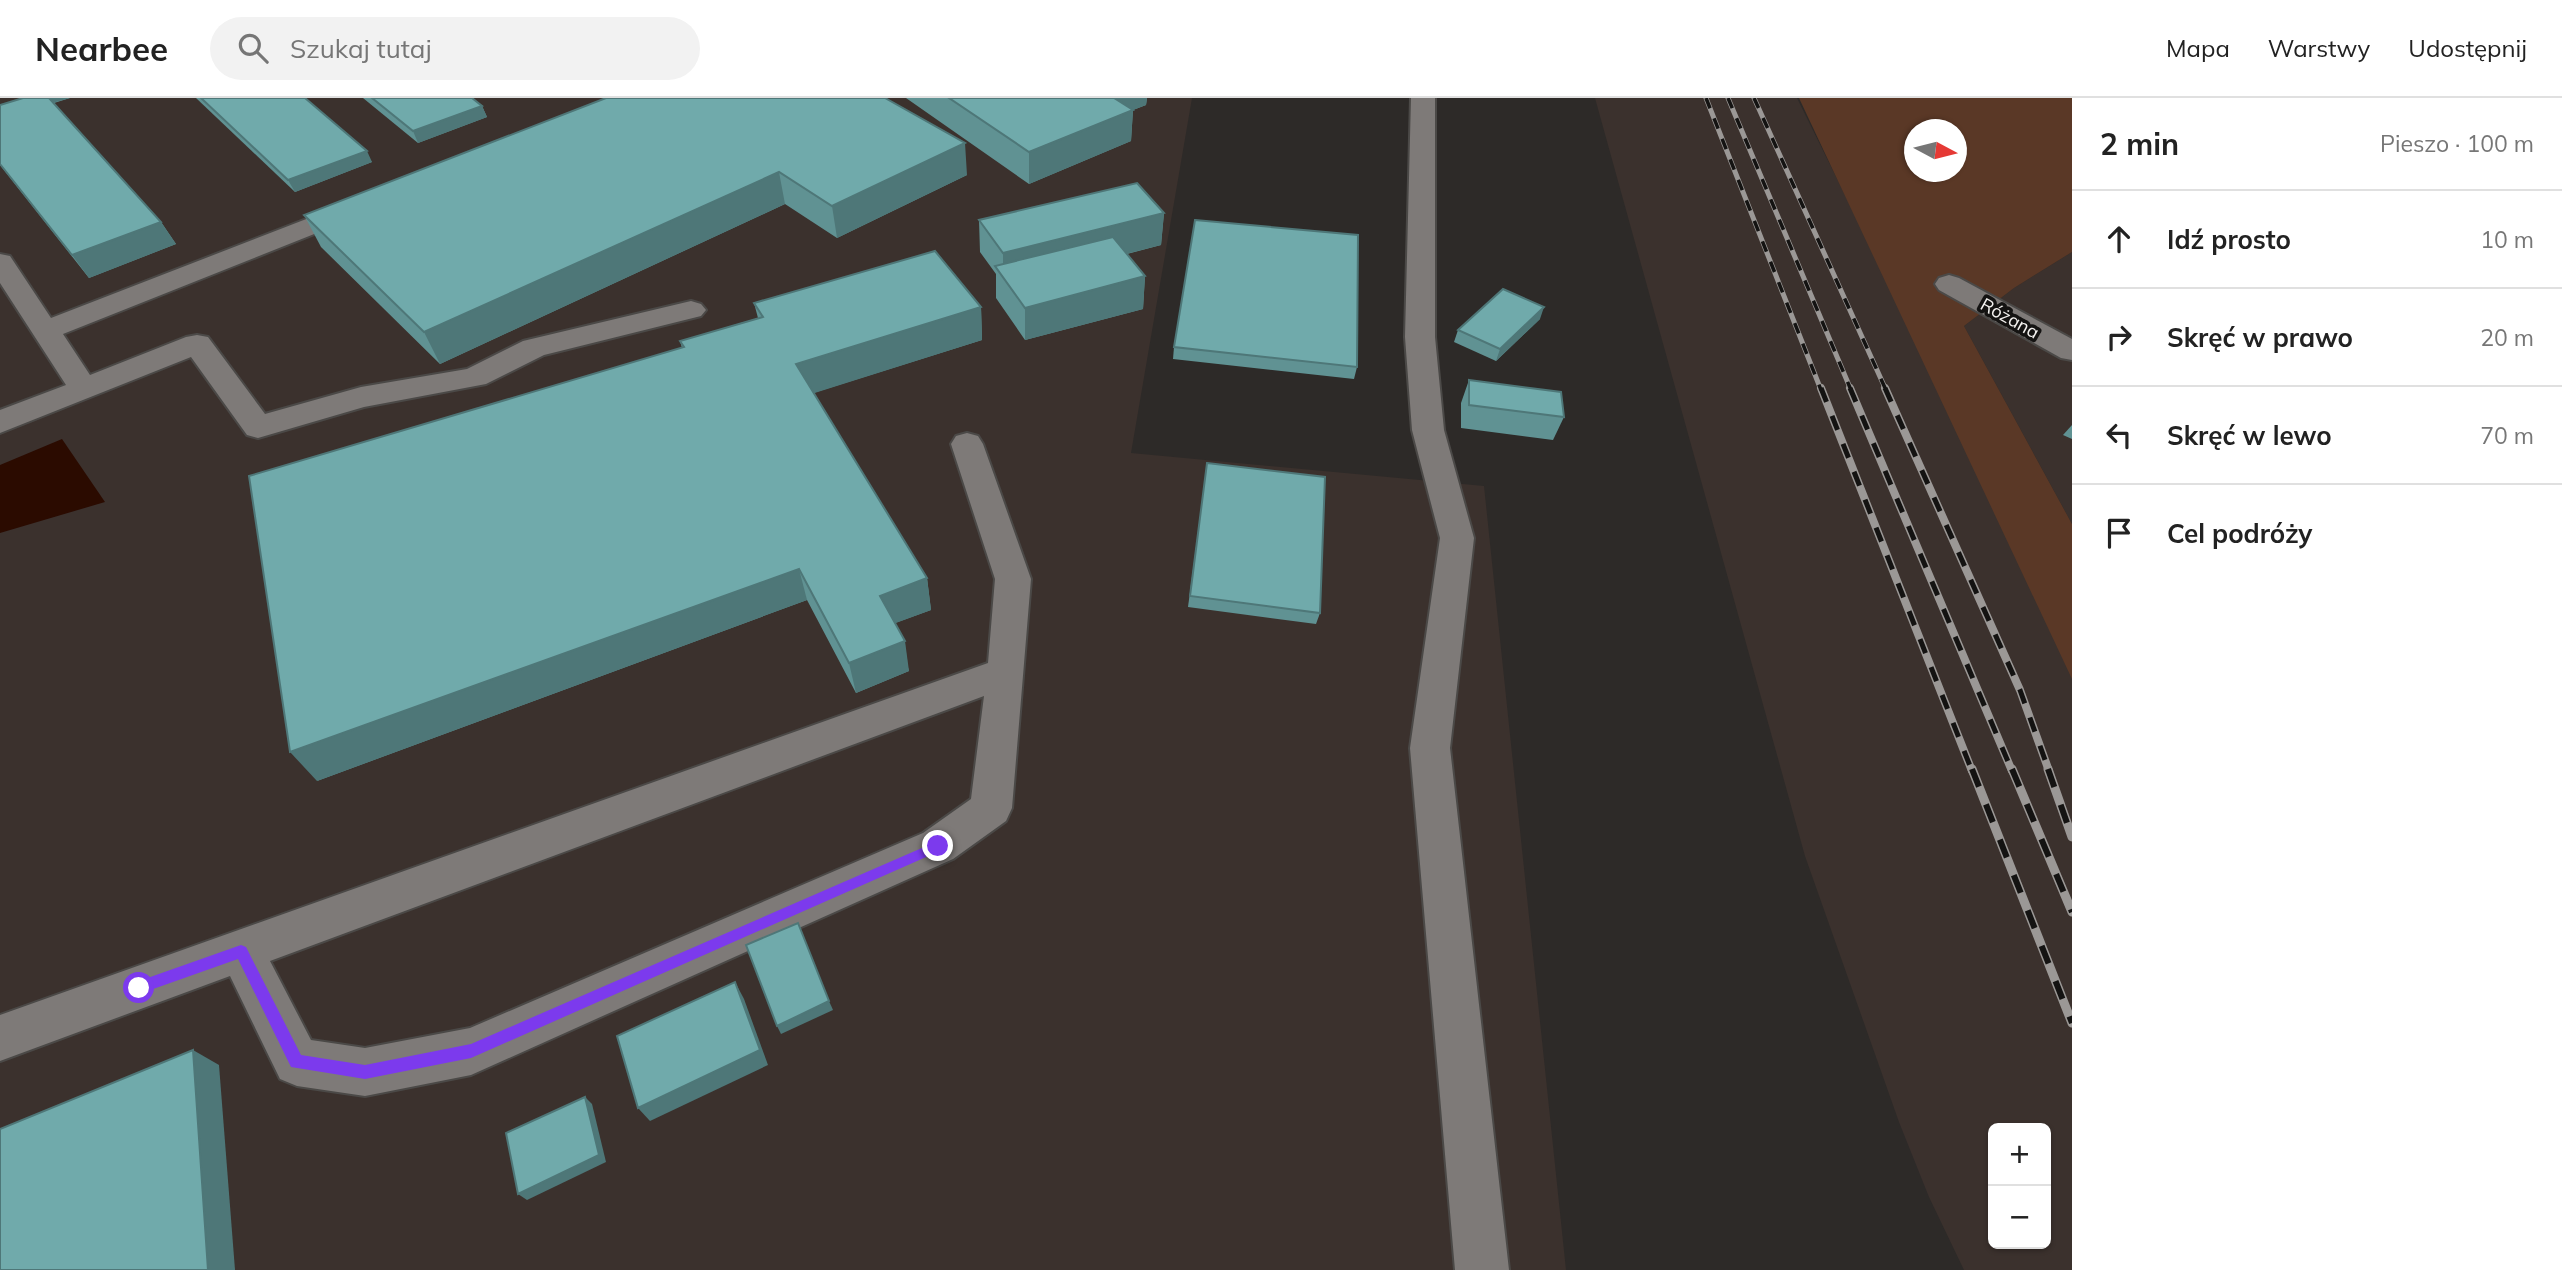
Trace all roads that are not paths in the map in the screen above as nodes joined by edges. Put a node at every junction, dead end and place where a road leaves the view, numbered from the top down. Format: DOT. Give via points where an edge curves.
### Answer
graph roads {
  1 [pos="1423,98"];
  2 [pos="377,199"];
  3 [pos="0,262"];
  4 [pos="1949,284"];
  5 [pos="691,310"];
  6 [pos="44,331"];
  7 [pos="2072,352"];
  8 [pos="84,389"];
  9 [pos="0,422"];
  10 [pos="967,444"];
  11 [pos="1006,672"];
  12 [pos="241,951"];
  13 [pos="0,1038"];
  14 [pos="1482,1270"];
  1 -- 14 [label="street" via="1420,337 1428,430 1457,538 1430,748"];
  2 -- 6 [label="street"];
  3 -- 6 [label="street"];
  4 -- 7 [label="street, Różana"];
  5 -- 8 [label="street" via="534,348 475,377 361,397 258,427 197,344"];
  6 -- 8 [label="street"];
  8 -- 9 [label="street"];
  10 -- 11 [label="street" via="1013,579"];
  11 -- 12 [label="street"];
  11 -- 12 [label="street" via="991,808 938,846 471,1051 365,1072 296,1062"];
  12 -- 13 [label="street"];
}
